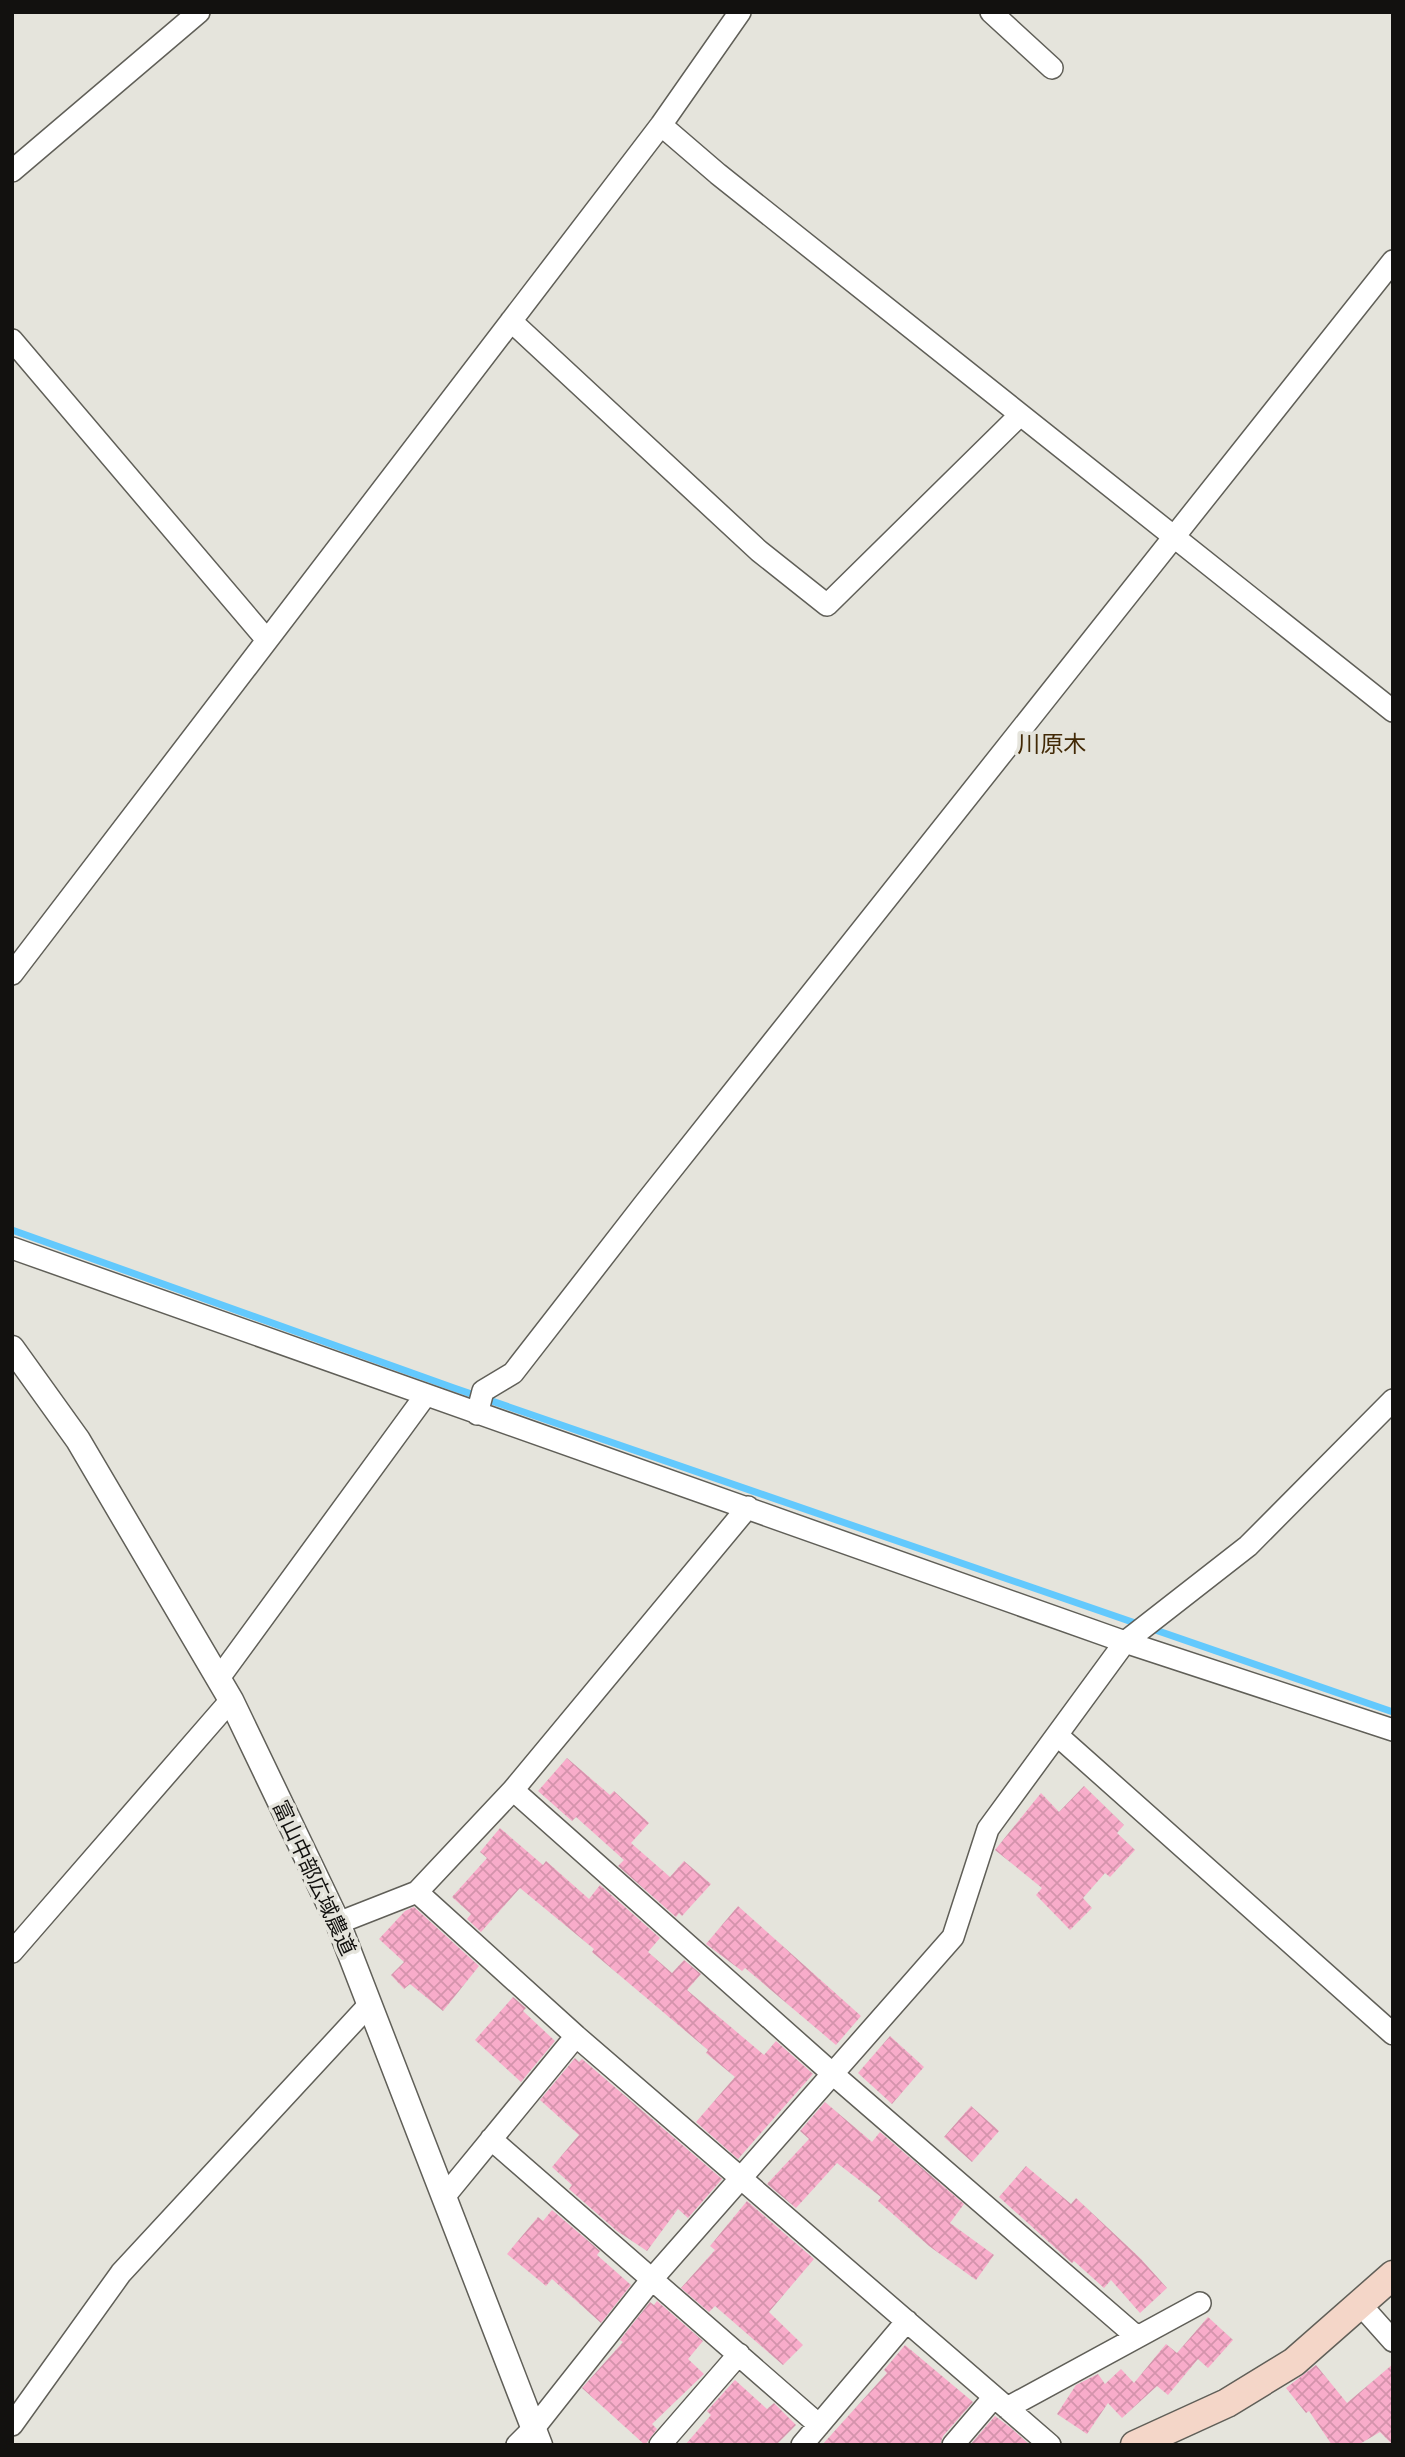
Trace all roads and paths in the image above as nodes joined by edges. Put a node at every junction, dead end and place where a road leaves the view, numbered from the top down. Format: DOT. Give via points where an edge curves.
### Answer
graph roads {
  1 [pos="200,12"];
  2 [pos="740,12"];
  3 [pos="991,12"];
  4 [pos="1052,68"];
  5 [pos="661,125"];
  6 [pos="12,171"];
  7 [pos="1393,261"];
  8 [pos="511,321"];
  9 [pos="12,340"];
  10 [pos="1020,415"];
  11 [pos="1173,537"];
  12 [pos="267,640"];
  13 [pos="1393,711"];
  14 [pos="12,974"];
  15 [pos="12,1248"];
  16 [pos="12,1348"];
  17 [pos="425,1396"];
  18 [pos="1393,1400"];
  19 [pos="477,1414"];
  20 [pos="748,1507"];
  21 [pos="1125,1642"];
  22 [pos="219,1678"];
  23 [pos="231,1700"];
  24 [pos="1393,1730"];
  25 [pos="1057,1735"];
  26 [pos="513,1790"];
  27 [pos="417,1892"];
  28 [pos="338,1923"];
  29 [pos="12,1952"];
  30 [pos="369,2005"];
  31 [pos="1393,2034"];
  32 [pos="576,2036"];
  33 [pos="834,2075"];
  34 [pos="491,2139"];
  35 [pos="741,2176"];
  36 [pos="444,2197"];
  37 [pos="1393,2275"];
  38 [pos="652,2279"];
  39 [pos="1200,2303"];
  40 [pos="1360,2304"];
  41 [pos="906,2321"];
  42 [pos="1137,2337"];
  43 [pos="1393,2341"];
  44 [pos="739,2354"];
  45 [pos="1000,2402"];
  46 [pos="12,2425"];
  47 [pos="819,2425"];
  48 [pos="530,2439"];
  49 [pos="660,2445"];
  50 [pos="802,2445"];
  51 [pos="953,2445"];
  52 [pos="1049,2445"];
  53 [pos="1135,2445"];
  1 -- 6 [label="street"];
  2 -- 5 [label="street"];
  3 -- 4 [label="street"];
  5 -- 8 [label="street"];
  5 -- 10 [label="street"];
  7 -- 11 [label="street"];
  8 -- 10 [label="street" via="759,551 827,605"];
  8 -- 12 [label="street"];
  9 -- 12 [label="street"];
  10 -- 11 [label="street"];
  11 -- 13 [label="street"];
  11 -- 19 [label="street" via="513,1373 483,1391"];
  12 -- 14 [label="street"];
  15 -- 17 [label="street"];
  16 -- 22 [label="street, 富山中部広域農道" via="78,1440"];
  17 -- 19 [label="street"];
  17 -- 22 [label="street"];
  18 -- 21 [label="street" via="1248,1546"];
  19 -- 20 [label="street"];
  20 -- 21 [label="street"];
  20 -- 26 [label="street"];
  21 -- 24 [label="street"];
  21 -- 25 [label="street"];
  22 -- 23 [label="street, 富山中部広域農道"];
  23 -- 28 [label="street, 富山中部広域農道"];
  23 -- 29 [label="street"];
  25 -- 31 [label="street"];
  25 -- 33 [label="street" via="988,1829 953,1937"];
  26 -- 27 [label="street"];
  26 -- 33 [label="street"];
  27 -- 28 [label="street"];
  27 -- 32 [label="street"];
  28 -- 30 [label="street, 富山中部広域農道"];
  30 -- 36 [label="street, 富山中部広域農道"];
  30 -- 46 [label="street" via="121,2273"];
  32 -- 34 [label="street"];
  32 -- 35 [label="street"];
  33 -- 35 [label="street"];
  33 -- 42 [label="street"];
  34 -- 36 [label="street"];
  34 -- 38 [label="street"];
  35 -- 38 [label="street"];
  35 -- 41 [label="street"];
  36 -- 48 [label="street, 富山中部広域農道"];
  37 -- 40 [label="main road"];
  38 -- 44 [label="street"];
  38 -- 48 [label="street"];
  39 -- 42 [label="street"];
  40 -- 43 [label="street"];
  40 -- 53 [label="main road" via="1283,2369 1227,2403"];
  41 -- 45 [label="street"];
  41 -- 47 [label="street"];
  42 -- 45 [label="street"];
  44 -- 47 [label="street"];
  44 -- 49 [label="street"];
  45 -- 51 [label="street"];
  45 -- 52 [label="street"];
  47 -- 50 [label="street"];
}
